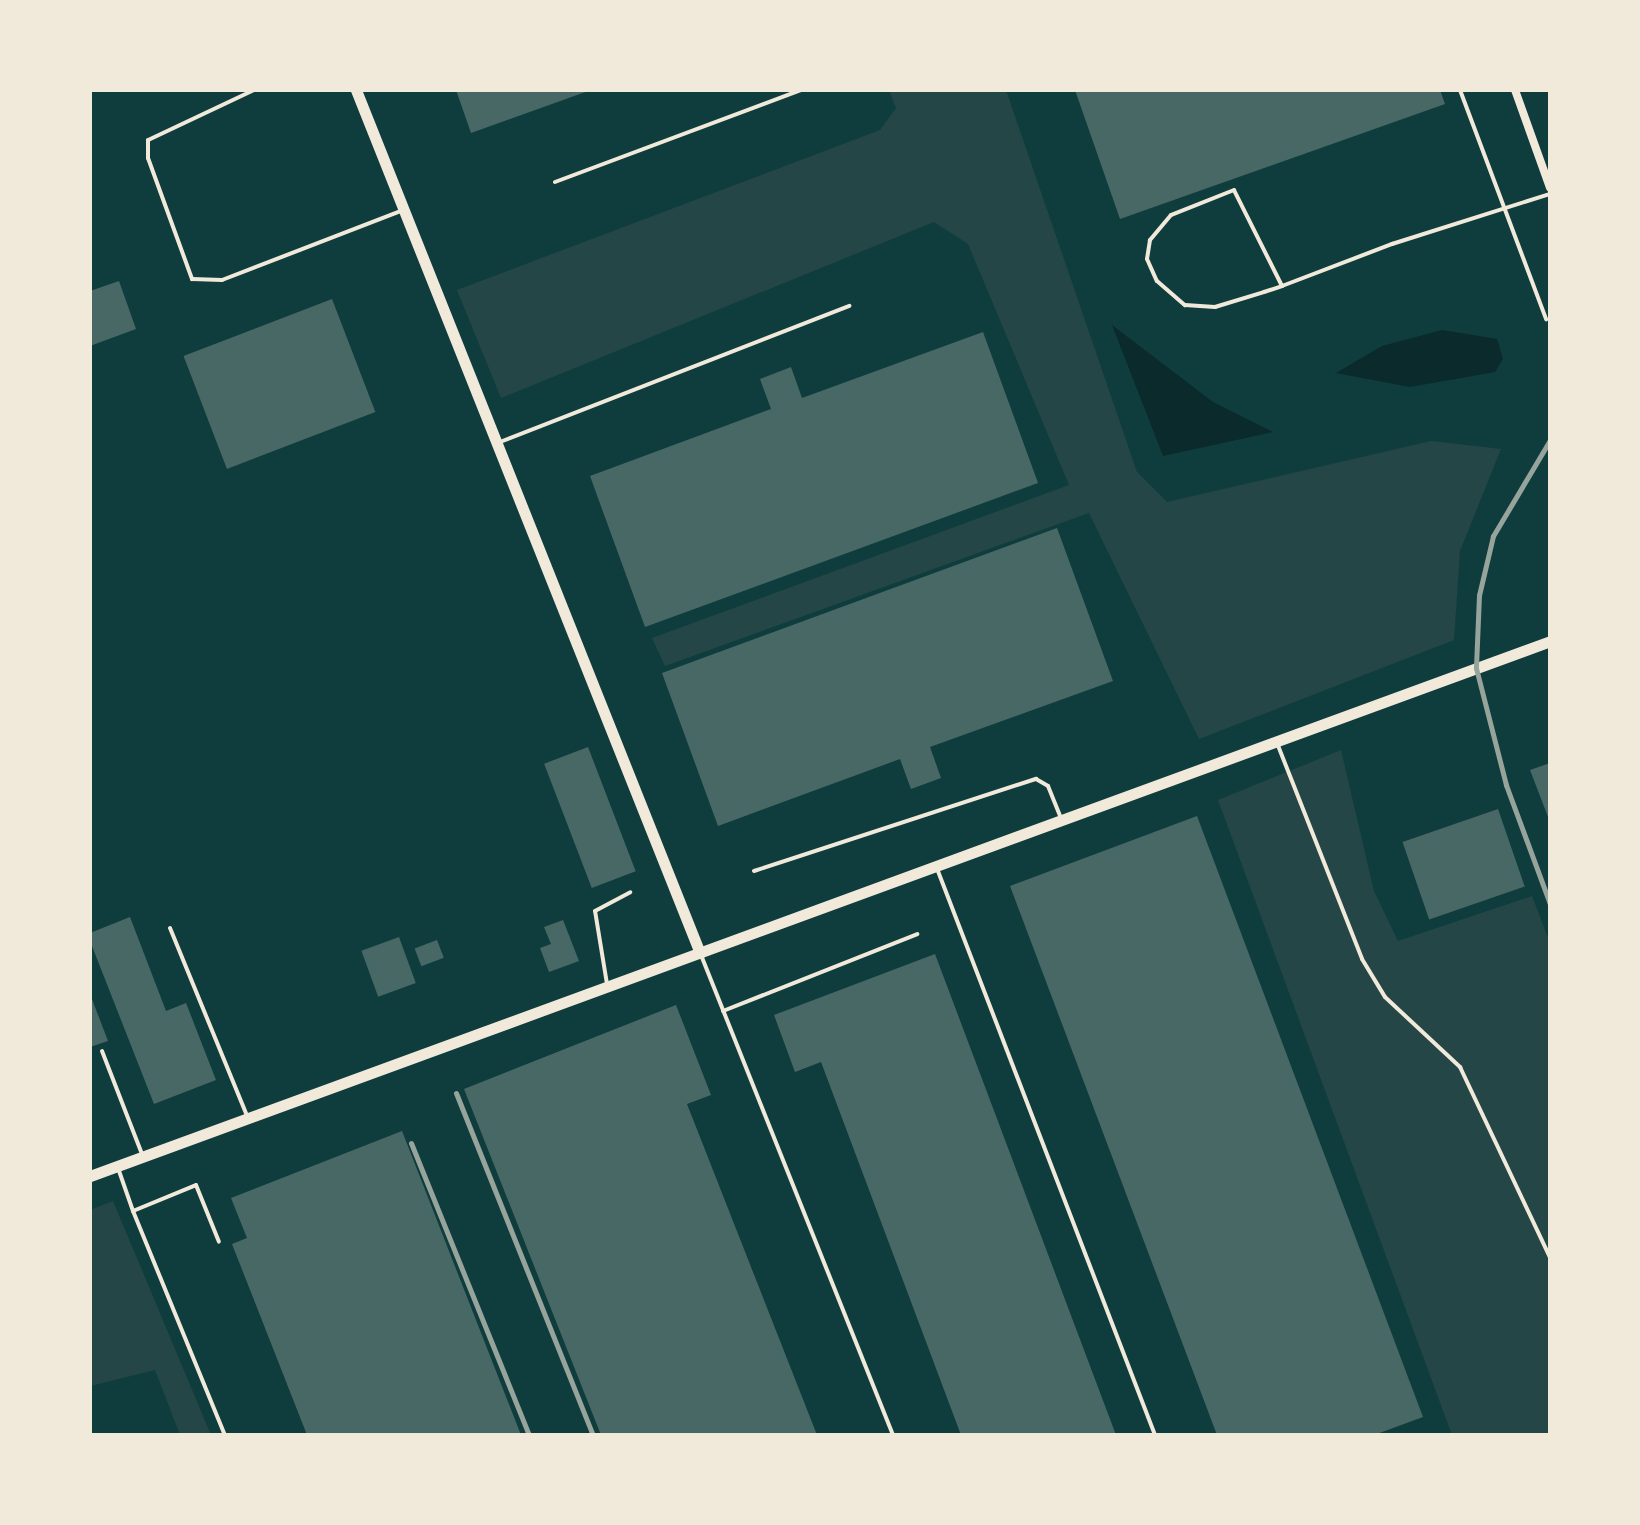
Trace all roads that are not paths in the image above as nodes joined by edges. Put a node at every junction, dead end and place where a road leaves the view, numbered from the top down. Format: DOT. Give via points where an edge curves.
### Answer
graph roads {
  1 [pos="254,90"];
  2 [pos="356,90"];
  3 [pos="801,90"];
  4 [pos="1460,90"];
  5 [pos="1515,90"];
  6 [pos="555,182"];
  7 [pos="1550,191"];
  8 [pos="1503,210"];
  9 [pos="401,211"];
  10 [pos="1282,286"];
  11 [pos="849,306"];
  12 [pos="1546,319"];
  13 [pos="494,445"];
  14 [pos="1550,641"];
  15 [pos="1276,741"];
  16 [pos="1062,820"];
  17 [pos="936,866"];
  18 [pos="754,871"];
  19 [pos="630,892"];
  20 [pos="170,928"];
  21 [pos="917,934"];
  22 [pos="700,953"];
  23 [pos="608,987"];
  24 [pos="723,1011"];
  25 [pos="102,1051"];
  26 [pos="248,1118"];
  27 [pos="143,1157"];
  28 [pos="117,1166"];
  29 [pos="90,1176"];
  30 [pos="133,1211"];
  31 [pos="219,1242"];
  32 [pos="1550,1257"];
  33 [pos="225,1435"];
  34 [pos="893,1435"];
  35 [pos="1155,1435"];
  1 -- 9 [label="lane" via="148,140 148,158 192,279 222,280"];
  2 -- 9 [label="street"];
  3 -- 6 [label="lane"];
  4 -- 8 [label="lane"];
  5 -- 7 [label="street"];
  7 -- 8 [label="lane"];
  8 -- 10 [label="lane"];
  8 -- 12 [label="lane"];
  9 -- 13 [label="street"];
  10 -- 10 [label="lane" via="1215,307 1185,305 1157,281 1147,259 1150,240 1171,215 1234,190"];
  11 -- 13 [label="lane"];
  13 -- 22 [label="street"];
  14 -- 15 [label="street"];
  15 -- 16 [label="street"];
  15 -- 32 [label="lane" via="1362,959 1385,997 1460,1067"];
  16 -- 17 [label="street"];
  16 -- 18 [label="lane" via="1048,786 1036,779"];
  17 -- 22 [label="street"];
  17 -- 35 [label="lane"];
  19 -- 23 [label="lane" via="595,911"];
  20 -- 26 [label="lane"];
  21 -- 24 [label="lane"];
  22 -- 23 [label="street"];
  22 -- 24 [label="lane"];
  23 -- 26 [label="street"];
  24 -- 34 [label="lane"];
  25 -- 27 [label="lane"];
  26 -- 27 [label="street"];
  27 -- 28 [label="street"];
  28 -- 29 [label="street"];
  28 -- 30 [label="lane"];
  30 -- 31 [label="lane" via="196,1185"];
  30 -- 33 [label="lane"];
}
